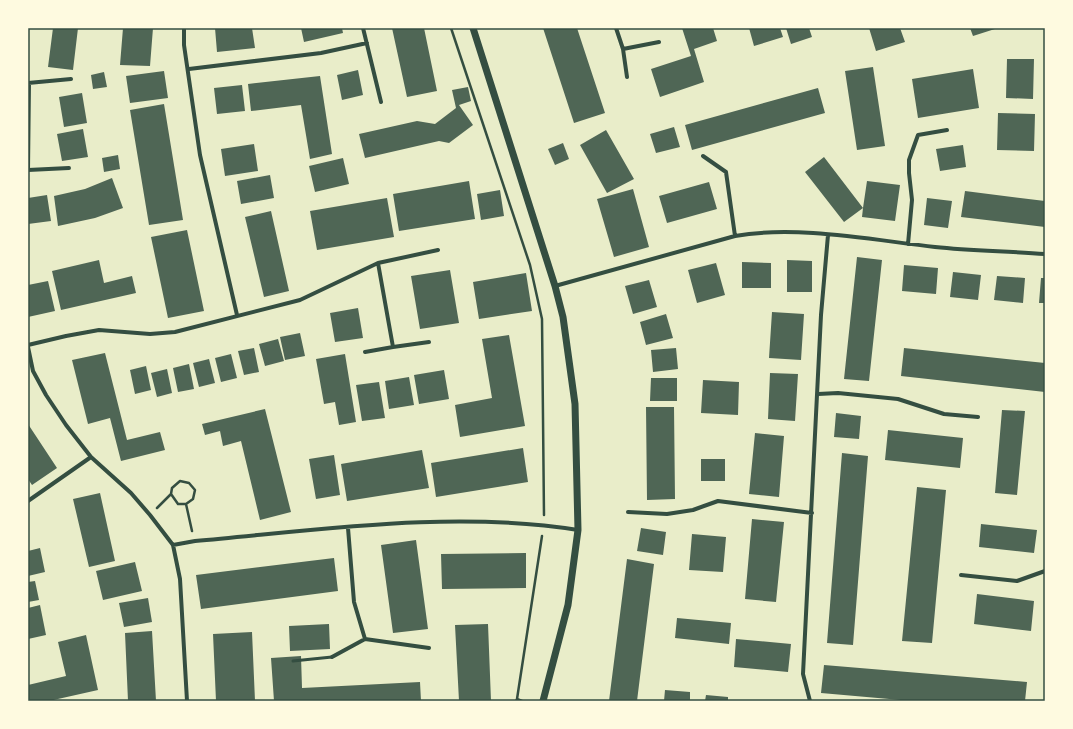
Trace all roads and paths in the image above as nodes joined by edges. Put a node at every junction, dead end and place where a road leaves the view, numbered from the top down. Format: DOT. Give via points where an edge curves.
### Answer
graph roads {
  1 [pos="184,28"];
  2 [pos="363,28"];
  3 [pos="451,28"];
  4 [pos="473,28"];
  5 [pos="616,28"];
  6 [pos="659,42"];
  7 [pos="367,43"];
  8 [pos="623,49"];
  9 [pos="189,69"];
  10 [pos="627,77"];
  11 [pos="71,79"];
  12 [pos="29,83"];
  13 [pos="381,102"];
  14 [pos="947,130"];
  15 [pos="703,156"];
  16 [pos="70,168"];
  17 [pos="28,170"];
  18 [pos="828,235"];
  19 [pos="735,236"];
  20 [pos="908,244"];
  21 [pos="438,250"];
  22 [pos="1045,254"];
  23 [pos="378,263"];
  24 [pos="554,286"];
  25 [pos="237,315"];
  26 [pos="429,342"];
  27 [pos="28,346"];
  28 [pos="393,347"];
  29 [pos="365,352"];
  30 [pos="818,394"];
  31 [pos="978,417"];
  32 [pos="91,457"];
  33 [pos="171,494"];
  34 [pos="28,501"];
  35 [pos="186,504"];
  36 [pos="628,512"];
  37 [pos="812,513"];
  38 [pos="150,515"];
  39 [pos="544,524"];
  40 [pos="348,528"];
  41 [pos="578,530"];
  42 [pos="195,541"];
  43 [pos="173,545"];
  44 [pos="1045,571"];
  45 [pos="961,575"];
  46 [pos="365,639"];
  47 [pos="429,648"];
  48 [pos="332,657"];
  49 [pos="293,661"];
  50 [pos="517,700"];
  51 [pos="187,701"];
  52 [pos="522,701"];
  53 [pos="543,701"];
  54 [pos="810,701"];
  1 -- 9 [label="street" via="184,45"];
  2 -- 7 [label="street"];
  3 -- 39 [label="path" via="530,265 542,319"];
  4 -- 24 [label="street"];
  5 -- 8 [label="street"];
  6 -- 8 [label="street"];
  7 -- 9 [label="street" via="321,53"];
  7 -- 13 [label="street"];
  8 -- 10 [label="street"];
  9 -- 25 [label="street" via="200,155"];
  11 -- 12 [label="street"];
  12 -- 17 [label="street"];
  14 -- 20 [label="street" via="918,135 913,148 909,166 912,200"];
  15 -- 19 [label="street" via="726,172"];
  16 -- 17 [label="street"];
  18 -- 19 [label="street" via="775,231"];
  18 -- 20 [label="street"];
  18 -- 30 [label="street"];
  19 -- 24 [label="street"];
  20 -- 22 [label="street" via="959,250"];
  21 -- 23 [label="street"];
  23 -- 25 [label="street" via="300,300"];
  23 -- 28 [label="street"];
  24 -- 41 [label="street" via="564,324 574,404"];
  25 -- 27 [label="street" via="175,332 150,334 99,330"];
  26 -- 28 [label="street"];
  27 -- 32 [label="street" via="34,371 46,395"];
  28 -- 29 [label="street"];
  30 -- 31 [label="street" via="838,393 898,399 944,414"];
  30 -- 37 [label="street"];
  32 -- 34 [label="street"];
  32 -- 38 [label="street"];
  33 -- 35 [label="path" via="178,504"];
  33 -- 35 [label="path" via="176,483 189,483 195,490 195,495"];
  33 -- 38 [label="path"];
  35 -- 42 [label="path"];
  36 -- 37 [label="street" via="667,514 693,510 718,501"];
  37 -- 54 [label="street" via="803,674"];
  38 -- 43 [label="street"];
  39 -- 40 [label="street" via="392,522"];
  39 -- 41 [label="street"];
  39 -- 50 [label="path"];
  40 -- 42 [label="street"];
  40 -- 46 [label="street" via="354,602"];
  41 -- 53 [label="street" via="568,605"];
  42 -- 43 [label="street"];
  43 -- 51 [label="street" via="180,579"];
  44 -- 45 [label="street" via="1017,581"];
  46 -- 47 [label="street"];
  46 -- 48 [label="street"];
  48 -- 49 [label="lane"];
  50 -- 52 [label="path"];
}
